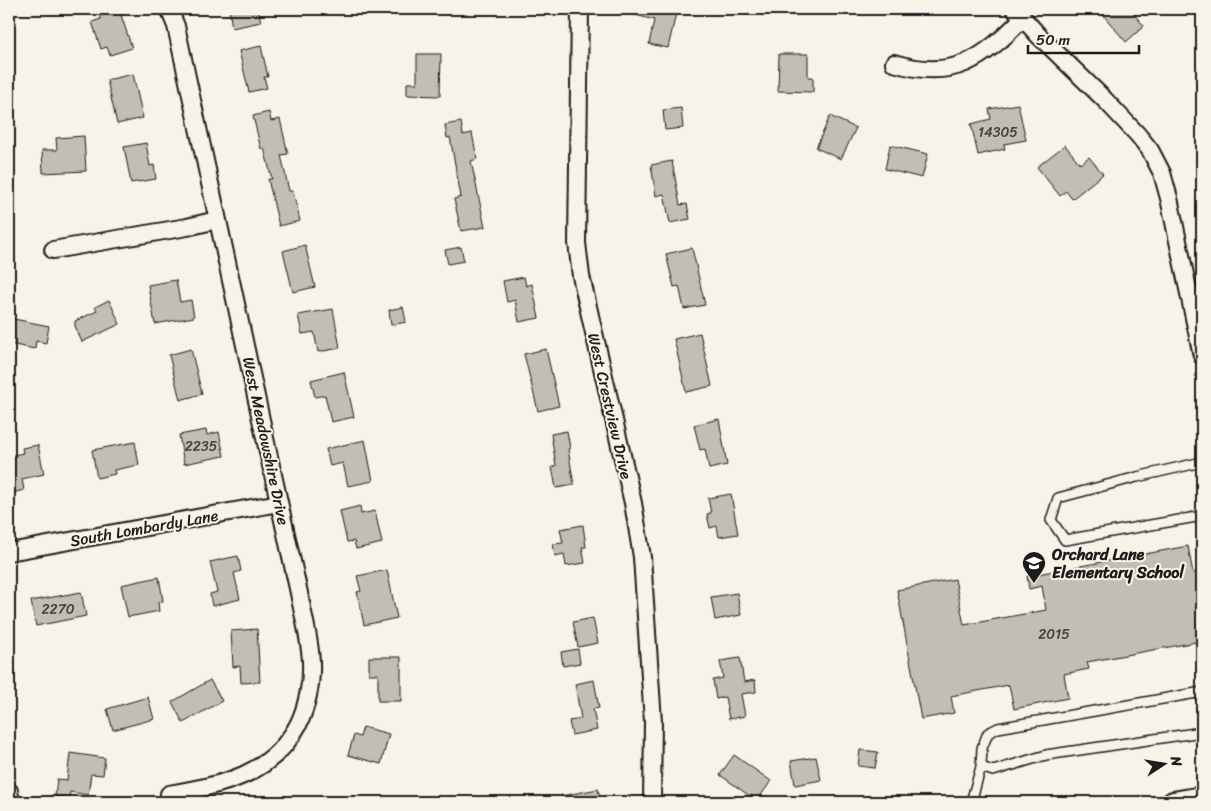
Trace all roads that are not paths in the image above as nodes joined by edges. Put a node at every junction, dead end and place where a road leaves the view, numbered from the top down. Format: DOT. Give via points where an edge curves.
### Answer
graph roads {
  1 [pos="169,9"];
  2 [pos="580,9"];
  3 [pos="1019,14"];
  4 [pos="894,63"];
  5 [pos="217,220"];
  6 [pos="53,250"];
  7 [pos="1202,356"];
  8 [pos="1202,462"];
  9 [pos="279,504"];
  10 [pos="1202,516"];
  11 [pos="9,552"];
  12 [pos="1202,692"];
  13 [pos="1202,732"];
  14 [pos="981,766"];
  15 [pos="9,791"];
  16 [pos="169,794"];
  17 [pos="1202,797"];
  18 [pos="11,802"];
  19 [pos="652,802"];
  20 [pos="971,802"];
  21 [pos="1173,802"];
  1 -- 5 [label="street, West Meadowshire Drive" via="176,26"];
  2 -- 19 [label="street, West Crestview Drive" via="577,243 581,276 633,503 642,557 653,722"];
  3 -- 4 [label="street" via="1003,38 963,65 928,70"];
  3 -- 7 [label="street" via="1150,150 1162,173 1169,198"];
  5 -- 6 [label="street"];
  5 -- 9 [label="street, West Meadowshire Drive"];
  8 -- 10 [label="lane" via="1058,498 1051,520 1065,540"];
  9 -- 11 [label="street, South Lombardy Lane"];
  9 -- 16 [label="street, West Meadowshire Drive" via="311,661 309,691 298,725 278,752 253,771 209,787"];
  12 -- 14 [label="lane" via="998,728 988,732 982,748"];
  13 -- 14 [label="lane" via="1046,755 993,771"];
  14 -- 20 [label="lane"];
  15 -- 18 [label="street"];
  17 -- 21 [label="street"];
}
